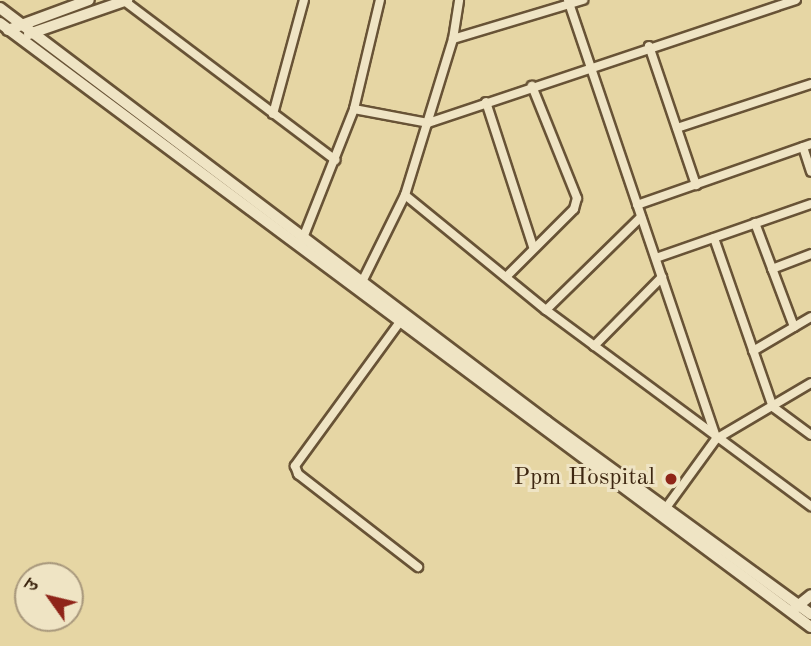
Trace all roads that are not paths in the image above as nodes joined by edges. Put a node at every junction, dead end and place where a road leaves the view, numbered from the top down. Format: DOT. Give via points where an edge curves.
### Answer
graph roads {
  1 [pos="89,0"];
  2 [pos="125,0"];
  3 [pos="304,0"];
  4 [pos="380,0"];
  5 [pos="459,0"];
  6 [pos="583,0"];
  7 [pos="796,0"];
  8 [pos="569,2"];
  9 [pos="0,8"];
  10 [pos="22,25"];
  11 [pos="4,27"];
  12 [pos="32,33"];
  13 [pos="20,38"];
  14 [pos="453,39"];
  15 [pos="649,46"];
  16 [pos="589,66"];
  17 [pos="811,84"];
  18 [pos="532,86"];
  19 [pos="486,102"];
  20 [pos="354,110"];
  21 [pos="273,114"];
  22 [pos="428,123"];
  23 [pos="677,128"];
  24 [pos="807,146"];
  25 [pos="335,160"];
  26 [pos="811,172"];
  27 [pos="696,185"];
  28 [pos="405,195"];
  29 [pos="811,204"];
  30 [pos="637,205"];
  31 [pos="641,217"];
  32 [pos="755,223"];
  33 [pos="714,238"];
  34 [pos="301,243"];
  35 [pos="533,247"];
  36 [pos="811,254"];
  37 [pos="656,258"];
  38 [pos="772,269"];
  39 [pos="506,277"];
  40 [pos="662,277"];
  41 [pos="360,287"];
  42 [pos="546,310"];
  43 [pos="811,317"];
  44 [pos="402,319"];
  45 [pos="794,327"];
  46 [pos="594,346"];
  47 [pos="753,351"];
  48 [pos="811,383"];
  49 [pos="773,407"];
  50 [pos="811,435"];
  51 [pos="716,439"];
  52 [pos="811,506"];
  53 [pos="663,512"];
  54 [pos="418,567"];
  55 [pos="811,595"];
  56 [pos="795,608"];
  57 [pos="811,614"];
  58 [pos="811,626"];
  1 -- 10 [label="street"];
  2 -- 12 [label="street"];
  2 -- 21 [label="street"];
  3 -- 21 [label="street"];
  4 -- 20 [label="street"];
  5 -- 14 [label="street"];
  6 -- 8 [label="street"];
  7 -- 15 [label="street"];
  8 -- 14 [label="street"];
  8 -- 16 [label="street"];
  9 -- 10 [label="main road"];
  10 -- 11 [label="street"];
  10 -- 12 [label="main road"];
  11 -- 13 [label="main road"];
  12 -- 13 [label="street"];
  12 -- 34 [label="main road"];
  13 -- 34 [label="main road"];
  14 -- 22 [label="street"];
  15 -- 16 [label="street"];
  15 -- 23 [label="street"];
  16 -- 18 [label="street"];
  16 -- 30 [label="street"];
  17 -- 23 [label="street"];
  18 -- 19 [label="street"];
  18 -- 35 [label="street" via="578,198 574,209"];
  19 -- 22 [label="street"];
  19 -- 35 [label="street"];
  20 -- 22 [label="street"];
  20 -- 25 [label="street"];
  21 -- 25 [label="street"];
  22 -- 28 [label="street"];
  23 -- 27 [label="street"];
  24 -- 26 [label="street"];
  24 -- 27 [label="street"];
  25 -- 34 [label="street"];
  27 -- 30 [label="street"];
  28 -- 39 [label="street"];
  28 -- 41 [label="street"];
  29 -- 32 [label="street"];
  30 -- 31 [label="street"];
  31 -- 37 [label="street"];
  31 -- 42 [label="street"];
  32 -- 33 [label="street"];
  32 -- 38 [label="street"];
  33 -- 37 [label="street"];
  33 -- 47 [label="street"];
  34 -- 41 [label="main road"];
  35 -- 39 [label="street"];
  36 -- 38 [label="street"];
  37 -- 40 [label="street"];
  38 -- 45 [label="street"];
  39 -- 42 [label="street"];
  40 -- 46 [label="street"];
  40 -- 51 [label="street"];
  41 -- 44 [label="main road"];
  42 -- 46 [label="street"];
  43 -- 45 [label="street"];
  44 -- 53 [label="main road"];
  44 -- 54 [label="street" via="298,459 295,471"];
  45 -- 47 [label="street"];
  46 -- 51 [label="street"];
  47 -- 49 [label="street"];
  48 -- 49 [label="street"];
  49 -- 50 [label="street"];
  49 -- 51 [label="street"];
  51 -- 52 [label="street"];
  51 -- 53 [label="street"];
  53 -- 56 [label="main road"];
  55 -- 56 [label="street"];
  56 -- 57 [label="main road"];
  56 -- 58 [label="main road"];
}
